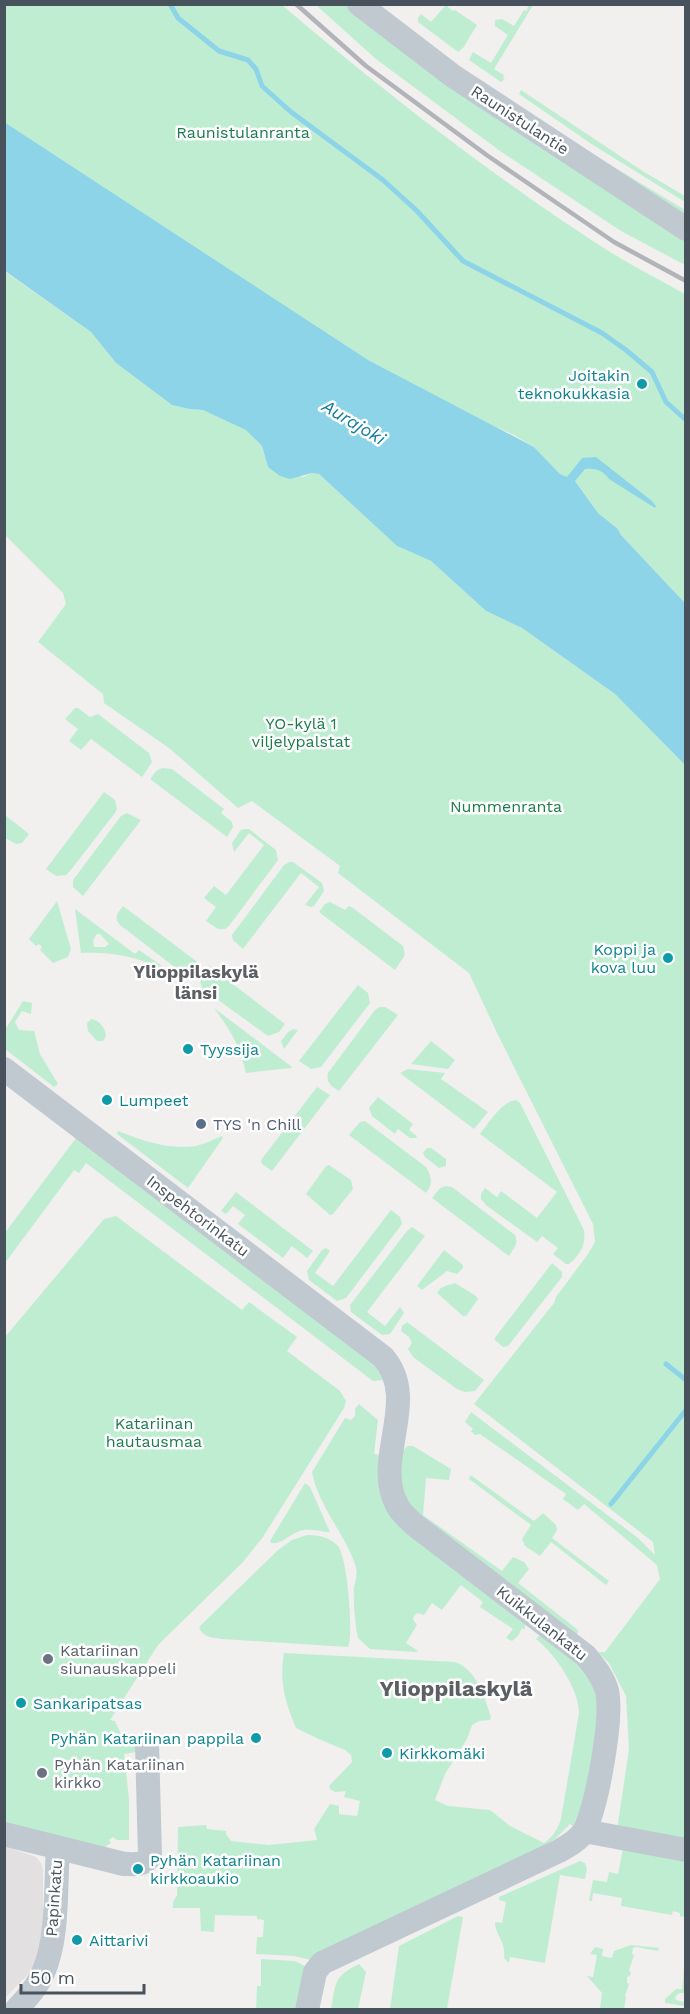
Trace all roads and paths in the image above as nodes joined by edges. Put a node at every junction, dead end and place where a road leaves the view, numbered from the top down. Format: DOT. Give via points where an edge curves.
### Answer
graph roads {
  1 [pos="359,4"];
  2 [pos="686,229"];
  3 [pos="4,1069"];
  4 [pos="390,1365"];
  5 [pos="147,1744"];
  6 [pos="584,1831"];
  7 [pos="4,1834"];
  8 [pos="58,1849"];
  9 [pos="686,1850"];
  10 [pos="16,2010"];
  11 [pos="307,2010"];
  1 -- 2 [label="street, Raunistulantie" via="453,76"];
  3 -- 4 [label="street, Inspehtorinkatu"];
  4 -- 6 [label="street, Kuikkulankatu" via="399,1392 391,1463 396,1504 416,1526 586,1656 602,1678 608,1717 597,1795"];
  5 -- 8 [label="street" via="147,1861 124,1864"];
  6 -- 9 [label="street"];
  6 -- 11 [label="street" via="559,1851 322,1963 315,1972"];
  7 -- 8 [label="street"];
  8 -- 10 [label="street, Papinkatu" via="50,1952 35,1988"];
}
